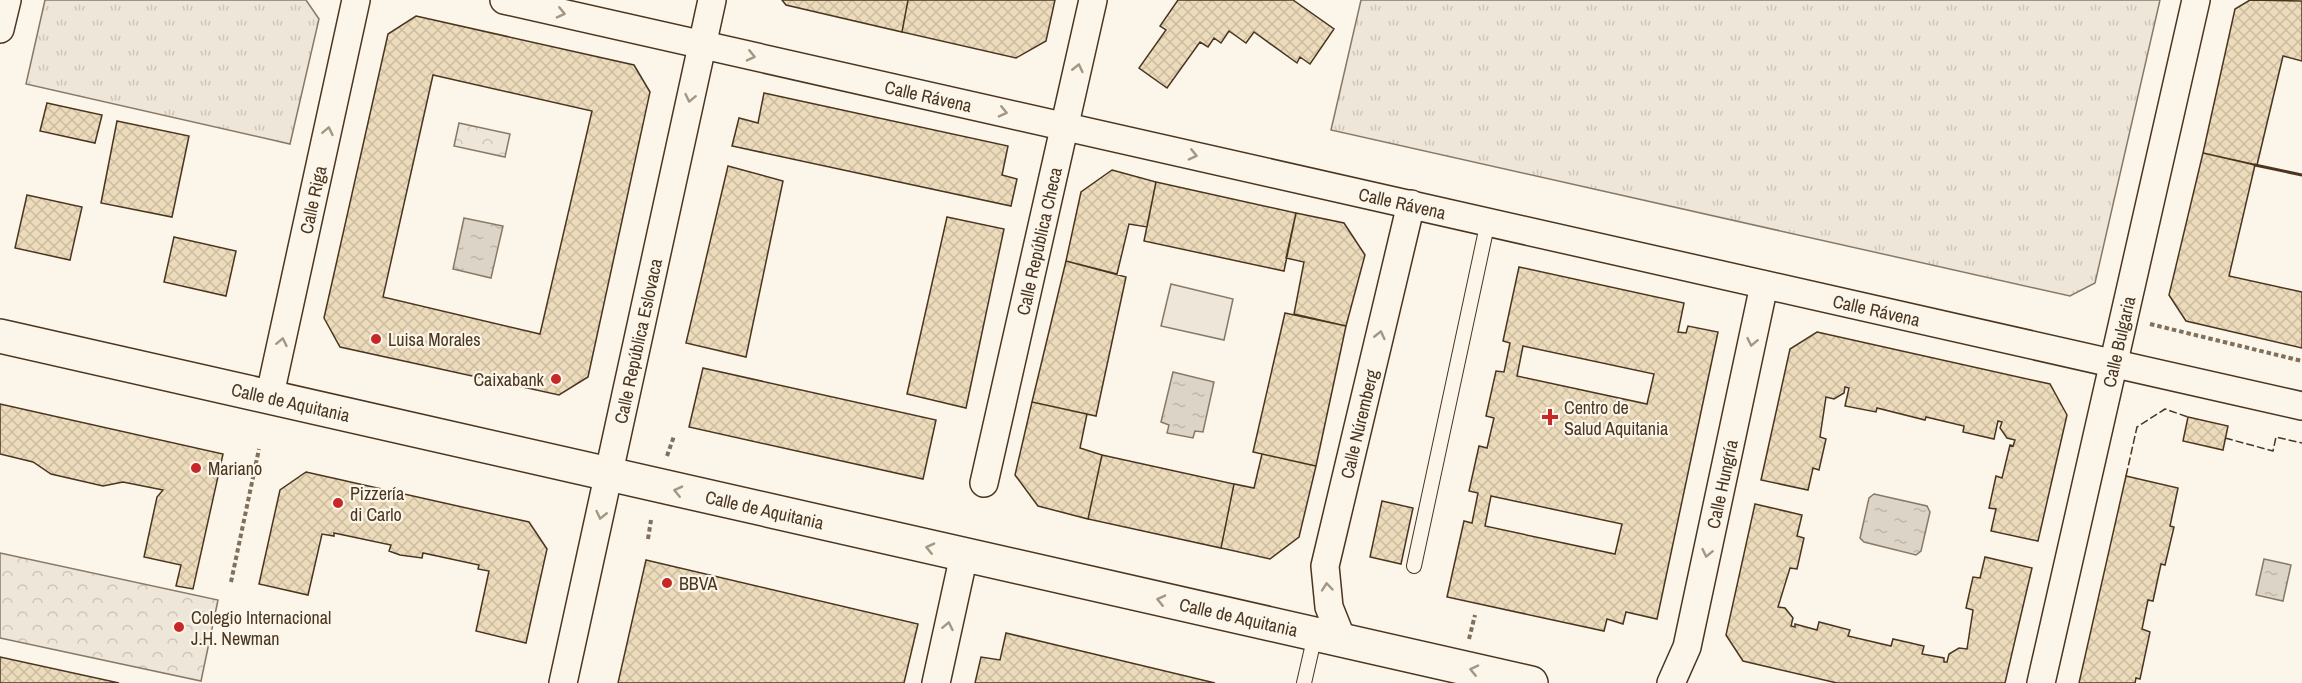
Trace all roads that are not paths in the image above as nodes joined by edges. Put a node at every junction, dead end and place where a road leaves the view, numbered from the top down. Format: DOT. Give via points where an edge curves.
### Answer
graph roads {
  1 [pos="7,0"];
  2 [pos="356,0"];
  3 [pos="504,0"];
  4 [pos="712,0"];
  5 [pos="1093,0"];
  6 [pos="2196,0"];
  7 [pos="0,29"];
  8 [pos="701,44"];
  9 [pos="1065,125"];
  10 [pos="1411,204"];
  11 [pos="1488,221"];
  12 [pos="1764,285"];
  13 [pos="0,336"];
  14 [pos="2115,364"];
  15 [pos="269,399"];
  16 [pos="2302,406"];
  17 [pos="609,476"];
  18 [pos="984,483"];
  19 [pos="964,555"];
  20 [pos="1414,566"];
  21 [pos="1329,639"];
  22 [pos="563,683"];
  23 [pos="936,683"];
  24 [pos="1304,683"];
  25 [pos="1531,683"];
  26 [pos="1671,683"];
  27 [pos="2041,683"];
  1 -- 7 [label="street"];
  15 -- 2 [label="street, Calle Riga, one-way"];
  3 -- 8 [label="street, Calle Rávena, one-way"];
  4 -- 8 [label="street, Calle República Eslovaca"];
  9 -- 5 [label="street, Calle República Checa, one-way"];
  6 -- 14 [label="street, Calle Bulgaria"];
  8 -- 9 [label="street, Calle Rávena, one-way"];
  8 -- 17 [label="street, Calle República Eslovaca, one-way"];
  9 -- 10 [label="street, Calle Rávena, one-way"];
  9 -- 18 [label="street, Calle República Checa"];
  10 -- 11 [label="street, Calle Rávena"];
  21 -- 10 [label="street, Calle Núremberg, one-way" via="1325,566"];
  11 -- 12 [label="street, Calle Rávena"];
  11 -- 20 [label="lane"];
  12 -- 14 [label="street, Calle Rávena"];
  12 -- 26 [label="street, Calle Hungría, one-way" via="1688,647"];
  13 -- 15 [label="street, Calle de Aquitania"];
  14 -- 16 [label="street, Calle Rávena"];
  14 -- 27 [label="street, Calle Bulgaria"];
  15 -- 17 [label="street, Calle de Aquitania"];
  19 -- 17 [label="street, Calle de Aquitania, one-way"];
  17 -- 22 [label="street, Calle República Eslovaca, one-way"];
  21 -- 19 [label="street, Calle de Aquitania, one-way"];
  23 -- 19 [label="street, one-way"];
  21 -- 24 [label="lane"];
  25 -- 21 [label="street, Calle de Aquitania, one-way"];
}
